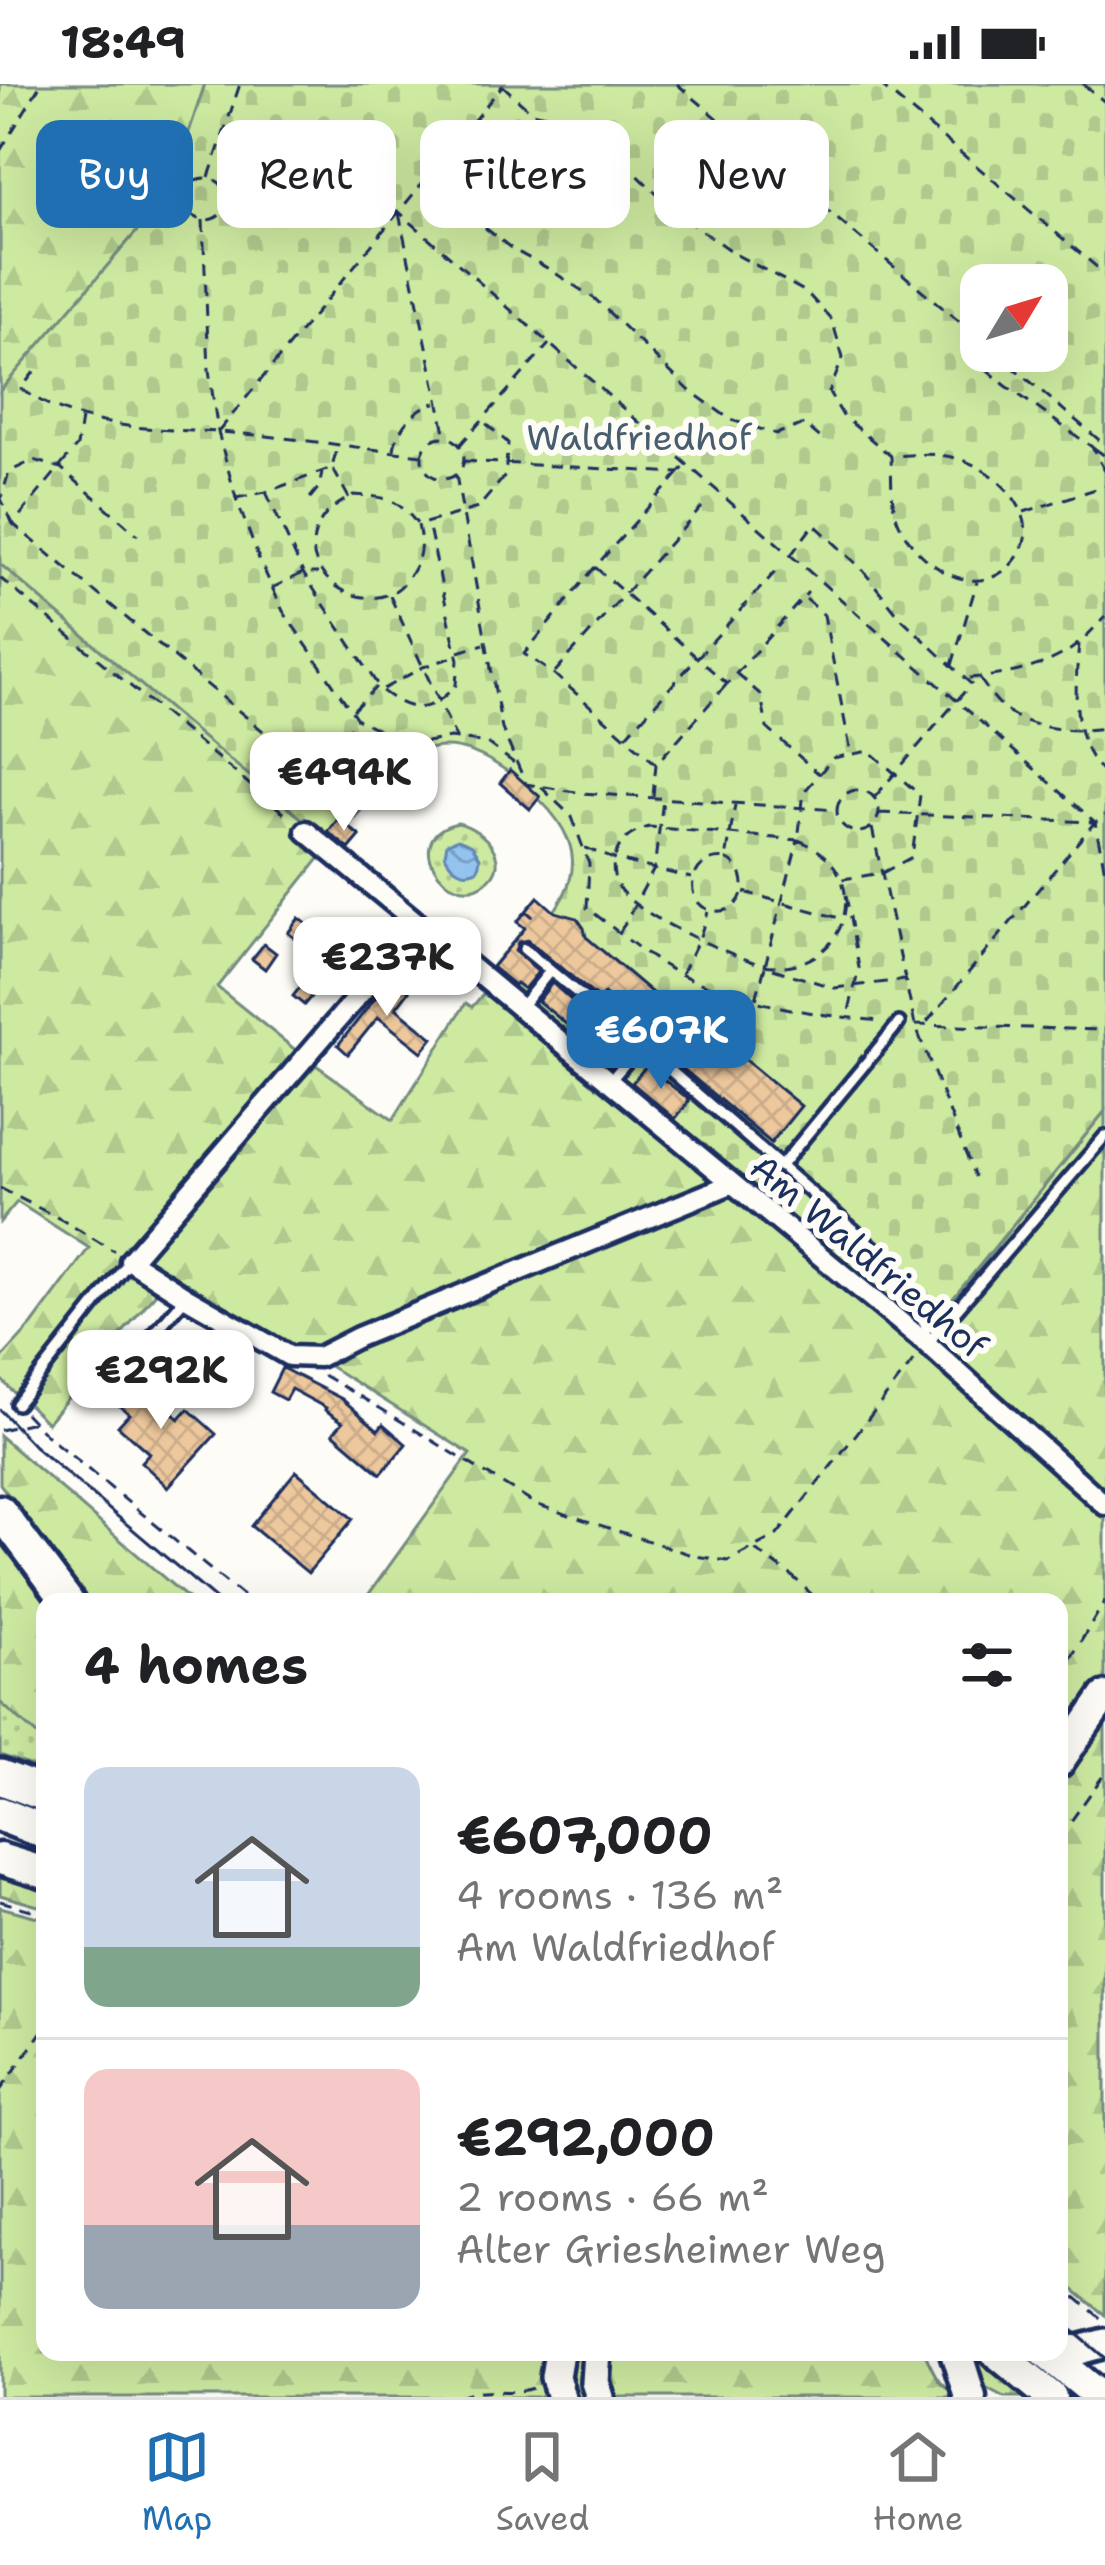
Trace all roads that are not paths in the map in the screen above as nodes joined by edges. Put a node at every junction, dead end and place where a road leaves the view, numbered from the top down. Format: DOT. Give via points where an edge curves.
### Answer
graph roads {
  1 [pos="306,831"];
  2 [pos="419,925"];
  3 [pos="524,949"];
  4 [pos="550,970"];
  5 [pos="520,1008"];
  6 [pos="899,1023"];
  7 [pos="641,1045"];
  8 [pos="609,1082"];
  9 [pos="1105,1136"];
  10 [pos="780,1167"];
  11 [pos="731,1184"];
  12 [pos="130,1261"];
  13 [pos="186,1297"];
  14 [pos="927,1344"];
  15 [pos="112,1382"];
  16 [pos="16,1404"];
  17 [pos="1105,1505"];
  18 [pos="0,1511"];
  19 [pos="61,1593"];
  20 [pos="1105,1696"];
  21 [pos="1068,1750"];
  22 [pos="0,1777"];
  23 [pos="36,1791"];
  24 [pos="0,1814"];
  25 [pos="36,1828"];
  26 [pos="0,1859"];
  27 [pos="36,1870"];
  28 [pos="1105,2343"];
  29 [pos="1068,2349"];
  30 [pos="596,2361"];
  31 [pos="959,2361"];
  32 [pos="1007,2361"];
  33 [pos="1056,2361"];
  34 [pos="600,2397"];
  35 [pos="970,2397"];
  36 [pos="1051,2397"];
  37 [pos="1100,2397"];
  1 -- 2 [label="street, Am Waldfriedhof"];
  2 -- 5 [label="street, Am Waldfriedhof"];
  2 -- 12 [label="street"];
  3 -- 4 [label="lane"];
  4 -- 5 [label="lane"];
  4 -- 7 [label="lane"];
  5 -- 8 [label="street, Am Waldfriedhof"];
  6 -- 10 [label="lane"];
  7 -- 8 [label="lane"];
  7 -- 10 [label="lane"];
  8 -- 11 [label="street, Am Waldfriedhof"];
  9 -- 14 [label="lane"];
  10 -- 14 [label="lane" via="892,1263 926,1324"];
  11 -- 13 [label="street" via="319,1357 289,1356"];
  11 -- 14 [label="street, Am Waldfriedhof"];
  12 -- 13 [label="street"];
  12 -- 16 [label="lane"];
  13 -- 15 [label="lane"];
  14 -- 17 [label="street, Am Waldfriedhof"];
  18 -- 19 [label="main road"];
  20 -- 21 [label="main road"];
  22 -- 23 [label="highway"];
  24 -- 25 [label="highway"];
  26 -- 27 [label="main road"];
  28 -- 29 [label="main road"];
  30 -- 34 [label="main road"];
  31 -- 35 [label="main road"];
  32 -- 36 [label="main road"];
  33 -- 37 [label="main road"];
}
